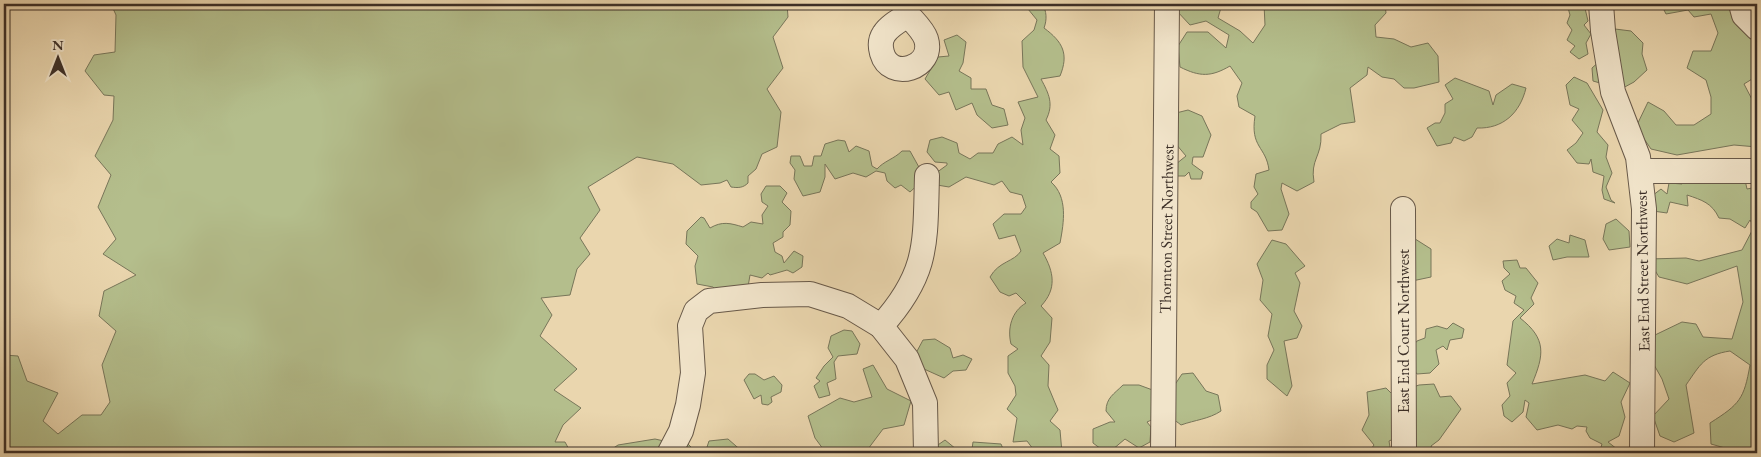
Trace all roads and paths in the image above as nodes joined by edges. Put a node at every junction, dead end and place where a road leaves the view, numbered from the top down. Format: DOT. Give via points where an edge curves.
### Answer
graph roads {
  1 [pos="1167,4"];
  2 [pos="1601,4"];
  3 [pos="1741,4"];
  4 [pos="1757,28"];
  5 [pos="1640,171"];
  6 [pos="1757,171"];
  7 [pos="927,176"];
  8 [pos="1403,210"];
  9 [pos="881,326"];
  10 [pos="670,452"];
  11 [pos="926,453"];
  12 [pos="1163,453"];
  13 [pos="1404,453"];
  14 [pos="1642,453"];
  1 -- 12 [label="street, Thornton Street Northwest"];
  2 -- 5 [label="street, East End Street Northwest" via="1613,92 1638,156"];
  3 -- 4 [label="street" via="1744,15"];
  5 -- 6 [label="street"];
  5 -- 14 [label="street, East End Street Northwest" via="1644,209"];
  7 -- 9 [label="street" via="925,234 919,272 896,310"];
  8 -- 13 [label="street, East End Court Northwest"];
  9 -- 10 [label="street" via="848,306 810,294 709,301 696,311 690,326 693,373 688,405 681,431"];
  9 -- 11 [label="street" via="908,359 925,403"];
}
